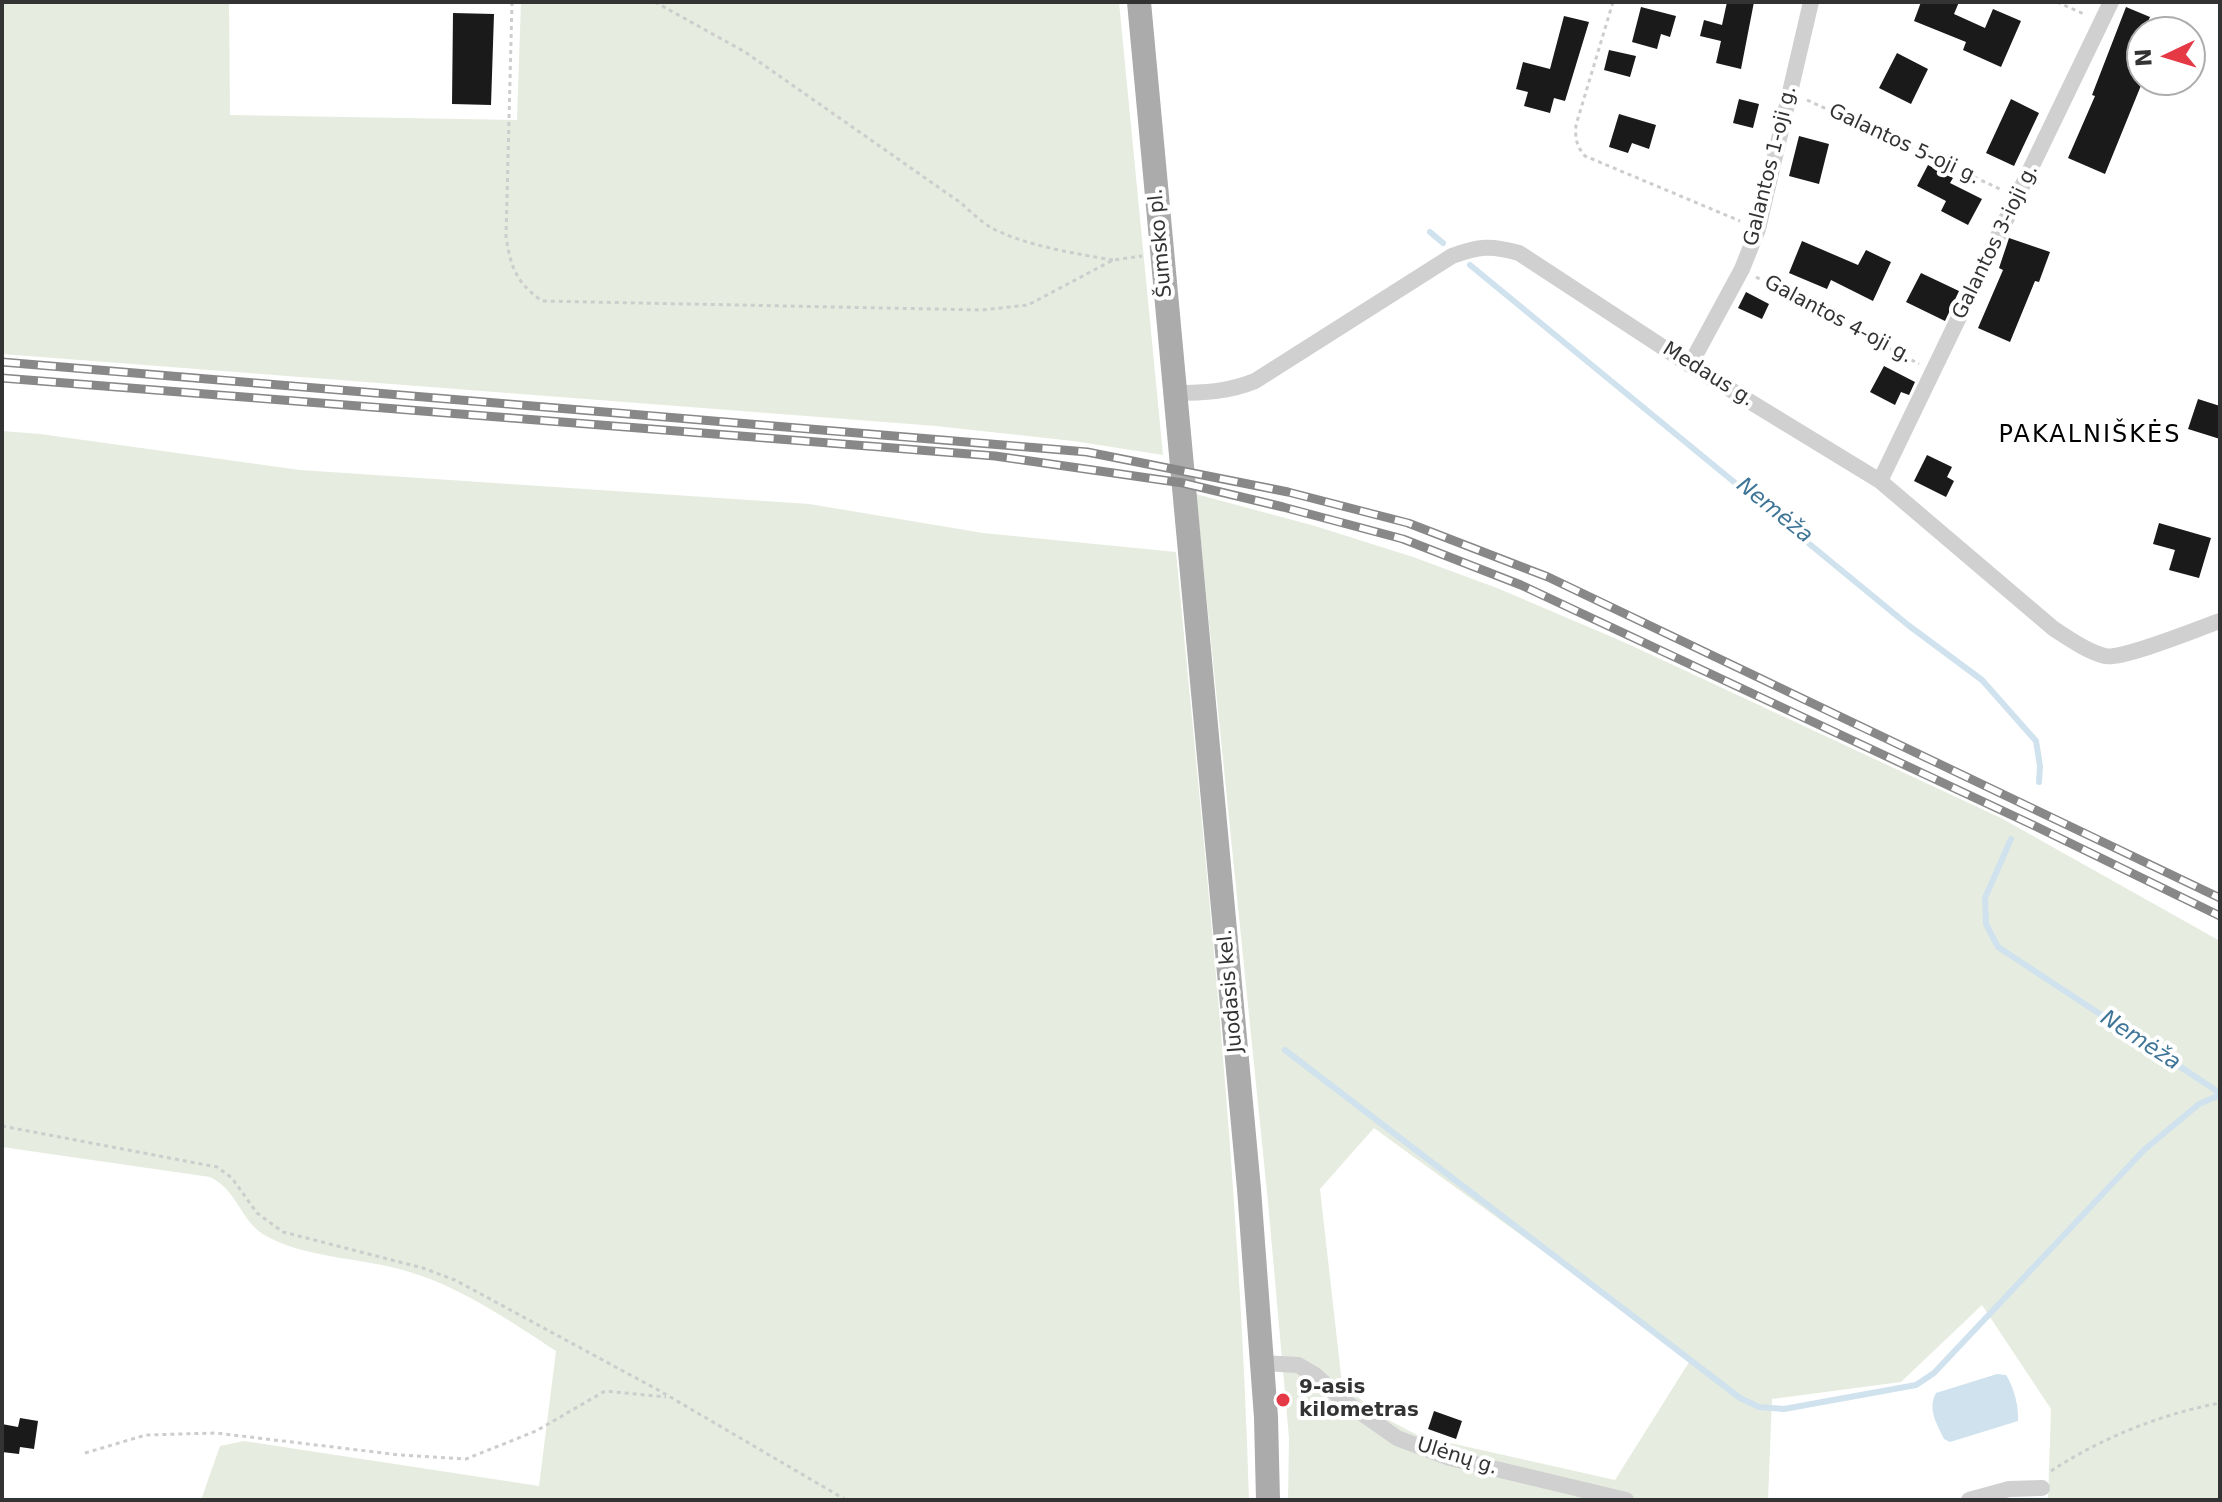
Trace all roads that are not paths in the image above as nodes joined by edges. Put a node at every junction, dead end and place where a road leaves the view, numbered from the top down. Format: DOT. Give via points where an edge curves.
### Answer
graph roads {
  1 [pos="1139,2"];
  2 [pos="1811,2"];
  3 [pos="2111,2"];
  4 [pos="1690,365"];
  5 [pos="1175,393"];
  6 [pos="1880,481"];
  7 [pos="1183,483"];
  8 [pos="2220,621"];
  9 [pos="1262,1363"];
  10 [pos="2042,1488"];
  11 [pos="1268,1500"];
  12 [pos="1626,1500"];
  13 [pos="1969,1500"];
  1 -- 5 [label="main road, Šumsko pl."];
  2 -- 4 [label="street, Galantos 1-oji g." via="1758,229"];
  3 -- 6 [label="street, Galantos 3-ioji g."];
  4 -- 5 [label="street, Medaus g." via="1519,253 1495,246 1452,256 1255,381 1214,392"];
  4 -- 6 [label="street, Medaus g."];
  5 -- 7 [label="main road, Šumsko pl."];
  6 -- 8 [label="street, Medaus g." via="2054,629 2108,657"];
  7 -- 9 [label="main road, Juodasis kel."];
  9 -- 11 [label="main road, Juodasis kel."];
  9 -- 12 [label="street, Ulėnų g." via="1298,1365 1397,1438 1450,1458"];
  10 -- 13 [label="street" via="2009,1489"];
}
